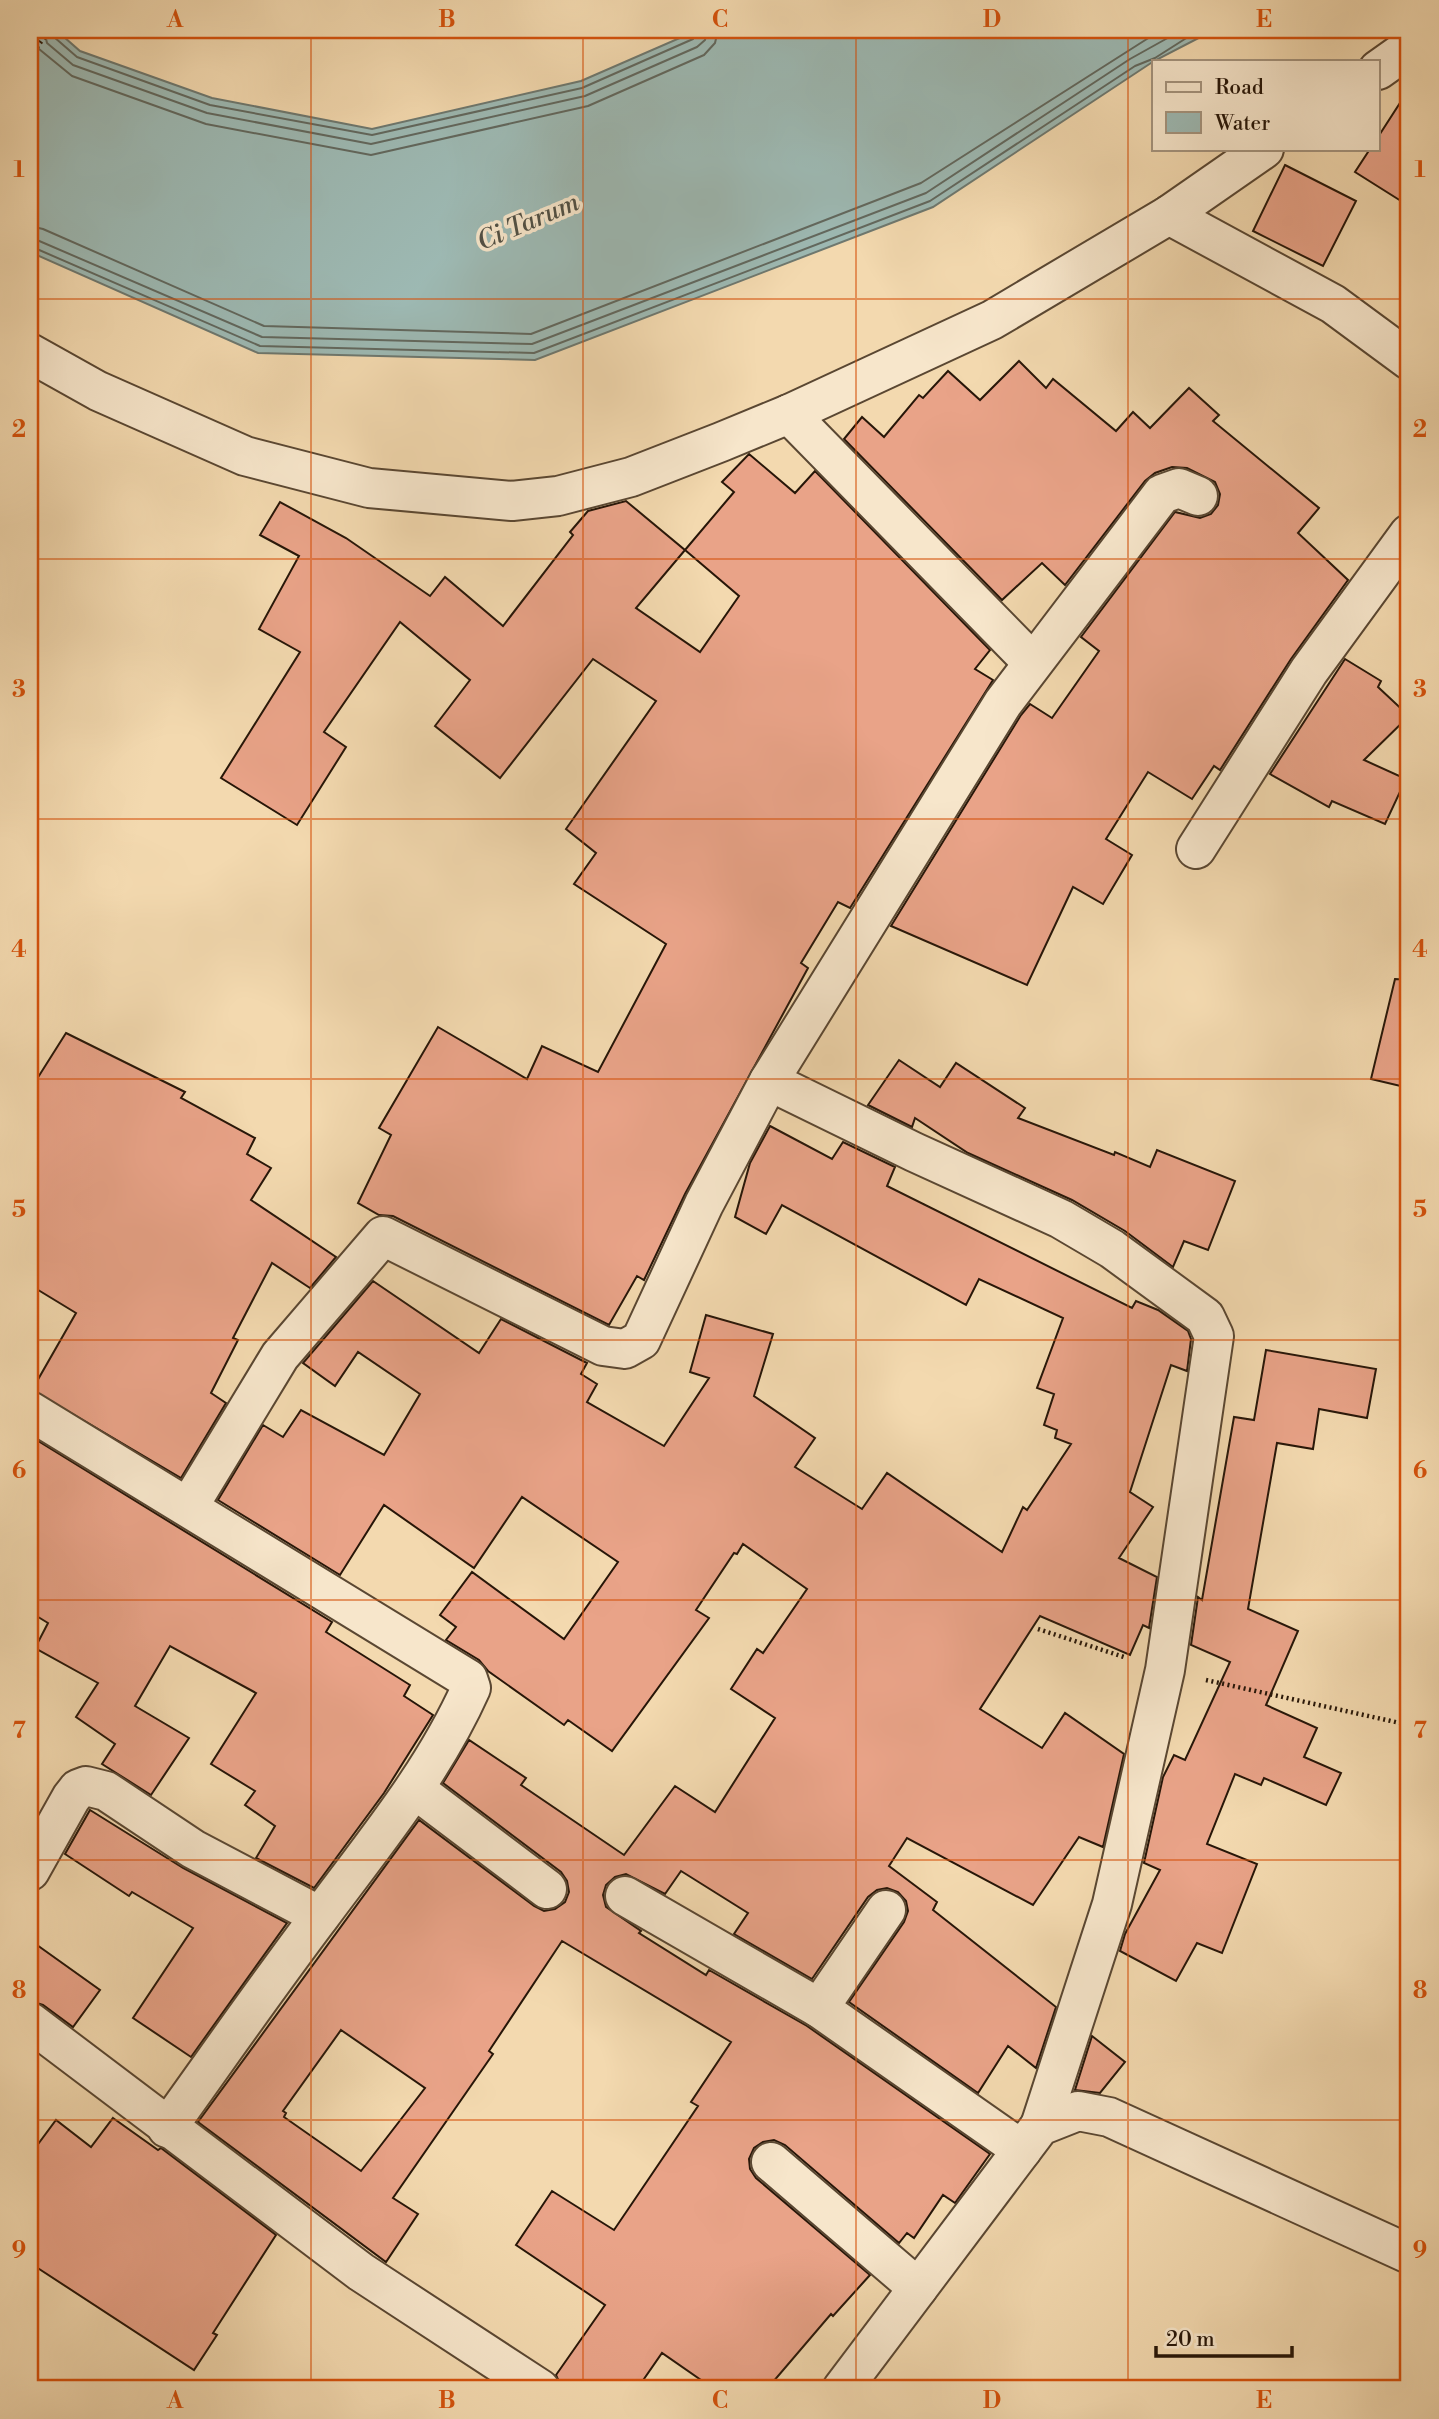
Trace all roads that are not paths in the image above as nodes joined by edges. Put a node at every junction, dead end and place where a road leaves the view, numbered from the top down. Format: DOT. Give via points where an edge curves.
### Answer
graph roads {
  1 [pos="1409,48"];
  2 [pos="1380,69"];
  3 [pos="1263,150"];
  4 [pos="1169,215"];
  5 [pos="30,353"];
  6 [pos="1409,360"];
  7 [pos="789,414"];
  8 [pos="1198,496"];
  9 [pos="1409,534"];
  10 [pos="1032,662"];
  11 [pos="1196,849"];
  12 [pos="769,1081"];
  13 [pos="30,1411"];
  14 [pos="189,1506"];
  15 [pos="416,1790"];
  16 [pos="30,1871"];
  17 [pos="547,1889"];
  18 [pos="625,1896"];
  19 [pos="886,1910"];
  20 [pos="320,1916"];
  21 [pos="819,2008"];
  22 [pos="30,2022"];
  23 [pos="167,2128"];
  24 [pos="1031,2138"];
  25 [pos="771,2162"];
  26 [pos="1409,2254"];
  27 [pos="918,2288"];
  28 [pos="540,2389"];
  29 [pos="842,2389"];
  1 -- 2 [label="street"];
  3 -- 4 [label="street"];
  4 -- 6 [label="street" via="1333,304"];
  4 -- 7 [label="street" via="992,320"];
  5 -- 7 [label="street" via="98,391 245,456 369,488 512,501 558,496 631,477"];
  7 -- 10 [label="street"];
  8 -- 10 [label="street" via="1179,488 1162,494"];
  9 -- 11 [label="street" via="1309,671"];
  10 -- 12 [label="street"];
  12 -- 14 [label="street" via="704,1204 646,1334 634,1346 614,1350 603,1346 383,1236 280,1356"];
  12 -- 24 [label="street" via="1061,1219 1112,1249 1205,1317 1214,1336 1165,1670 1112,1904"];
  13 -- 14 [label="street"];
  14 -- 15 [label="street" via="468,1679 471,1688 457,1720"];
  15 -- 17 [label="street"];
  15 -- 20 [label="street"];
  16 -- 20 [label="street" via="71,1798 86,1786 106,1791 193,1849"];
  18 -- 21 [label="street"];
  19 -- 21 [label="street"];
  20 -- 23 [label="street"];
  21 -- 24 [label="street"];
  22 -- 23 [label="street"];
  23 -- 28 [label="street" via="361,2272"];
  24 -- 26 [label="street" via="1078,2111 1109,2117"];
  24 -- 27 [label="street"];
  25 -- 27 [label="street"];
  27 -- 29 [label="street"];
}
